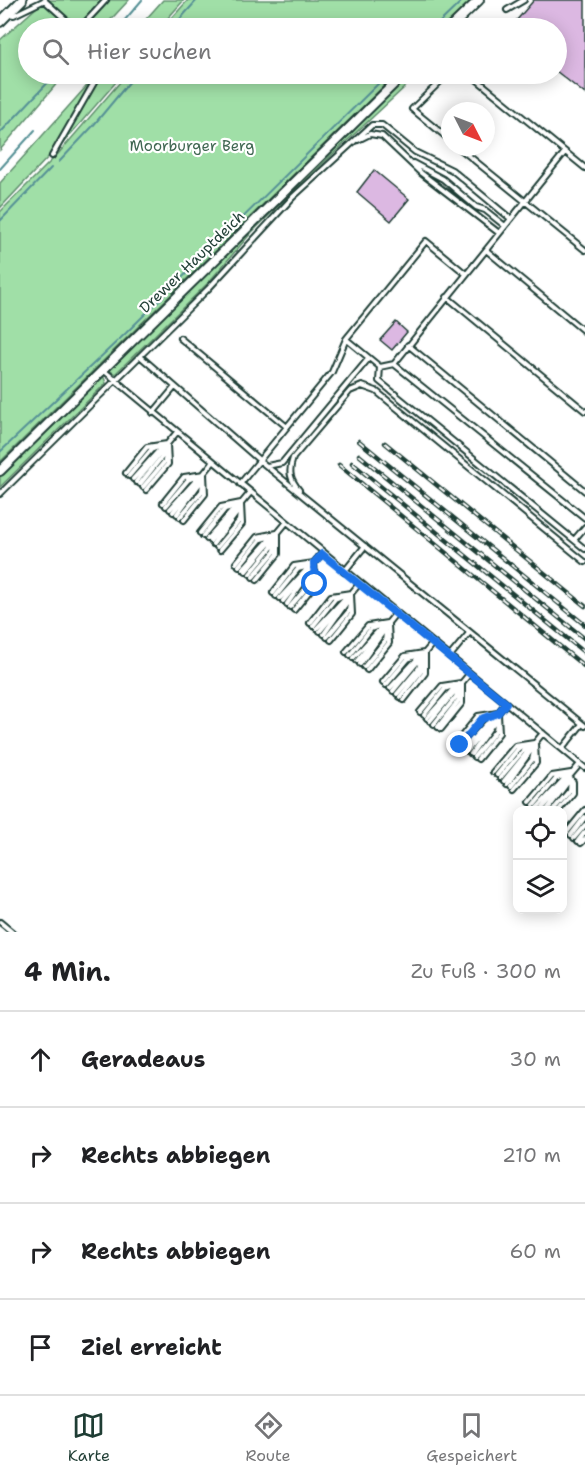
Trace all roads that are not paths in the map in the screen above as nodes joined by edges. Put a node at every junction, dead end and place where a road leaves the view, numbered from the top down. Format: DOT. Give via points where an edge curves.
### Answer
graph roads {
  1 [pos="22,0"];
  2 [pos="44,0"];
  3 [pos="106,0"];
  4 [pos="479,0"];
  5 [pos="524,0"];
  6 [pos="12,4"];
  7 [pos="507,10"];
  8 [pos="8,14"];
  9 [pos="64,18"];
  10 [pos="89,18"];
  11 [pos="460,18"];
  12 [pos="0,22"];
  13 [pos="93,84"];
  14 [pos="395,84"];
  15 [pos="438,84"];
  16 [pos="482,84"];
  17 [pos="441,133"];
  18 [pos="352,144"];
  19 [pos="566,152"];
  20 [pos="52,156"];
  21 [pos="469,156"];
  22 [pos="410,161"];
  23 [pos="585,168"];
  24 [pos="525,201"];
  25 [pos="511,219"];
  26 [pos="505,226"];
  27 [pos="499,234"];
  28 [pos="486,250"];
  29 [pos="585,250"];
  30 [pos="466,274"];
  31 [pos="447,297"];
  32 [pos="585,332"];
  33 [pos="180,338"];
  34 [pos="346,339"];
  35 [pos="408,345"];
  36 [pos="140,356"];
  37 [pos="369,358"];
  38 [pos="394,364"];
  39 [pos="380,367"];
  40 [pos="102,369"];
  41 [pos="114,381"];
  42 [pos="174,388"];
  43 [pos="585,411"];
  44 [pos="153,413"];
  45 [pos="287,427"];
  46 [pos="177,432"];
  47 [pos="167,443"];
  48 [pos="259,460"];
  49 [pos="213,462"];
  50 [pos="266,466"];
  51 [pos="0,471"];
  52 [pos="204,474"];
  53 [pos="136,482"];
  54 [pos="240,484"];
  55 [pos="585,491"];
  56 [pos="250,493"];
  57 [pos="0,494"];
  58 [pos="305,498"];
  59 [pos="241,503"];
  60 [pos="173,512"];
  61 [pos="585,518"];
  62 [pos="286,523"];
  63 [pos="585,527"];
  64 [pos="278,533"];
  65 [pos="574,540"];
  66 [pos="210,541"];
  67 [pos="365,546"];
  68 [pos="585,549"];
  69 [pos="322,554"];
  70 [pos="585,562"];
  71 [pos="314,563"];
  72 [pos="246,571"];
  73 [pos="344,572"];
  74 [pos="359,584"];
  75 [pos="351,593"];
  76 [pos="283,601"];
  77 [pos="396,613"];
  78 [pos="388,623"];
  79 [pos="320,631"];
  80 [pos="470,632"];
  81 [pos="433,643"];
  82 [pos="425,653"];
  83 [pos="450,657"];
  84 [pos="357,661"];
  85 [pos="470,673"];
  86 [pos="462,683"];
  87 [pos="393,691"];
  88 [pos="506,703"];
  89 [pos="498,713"];
  90 [pos="430,721"];
  91 [pos="584,725"];
  92 [pos="543,733"];
  93 [pos="535,743"];
  94 [pos="561,749"];
  95 [pos="467,751"];
  96 [pos="580,764"];
  97 [pos="585,768"];
  98 [pos="572,773"];
  99 [pos="504,781"];
  100 [pos="536,806"];
  101 [pos="550,806"];
  102 [pos="556,806"];
  103 [pos="562,806"];
  104 [pos="585,810"];
  105 [pos="585,818"];
  106 [pos="585,825"];
  107 [pos="585,832"];
  108 [pos="585,839"];
  109 [pos="577,840"];
  110 [pos="0,922"];
  111 [pos="12,932"];
  1 -- 6 [label="street"];
  2 -- 8 [label="lane" via="14,15"];
  2 -- 9 [label="lane"];
  3 -- 10 [label="lane"];
  4 -- 11 [label="street"];
  5 -- 7 [label="lane"];
  6 -- 8 [label="street"];
  8 -- 12 [label="street"];
  13 -- 20 [label="lane"];
  14 -- 40 [label="street, Drewer Hauptdeich"];
  15 -- 17 [label="lane" via="412,109"];
  16 -- 19 [label="lane"];
  18 -- 22 [label="lane" via="378,134"];
  18 -- 25 [label="lane" via="372,125 382,125 415,152 452,170"];
  18 -- 36 [label="lane" via="264,226"];
  19 -- 23 [label="lane"];
  19 -- 24 [label="lane"];
  21 -- 24 [label="lane"];
  22 -- 26 [label="lane" via="443,178"];
  22 -- 27 [label="lane"];
  24 -- 25 [label="lane"];
  24 -- 29 [label="lane"];
  25 -- 26 [label="lane"];
  26 -- 27 [label="lane"];
  27 -- 28 [label="lane"];
  28 -- 30 [label="lane"];
  28 -- 32 [label="lane"];
  30 -- 31 [label="lane"];
  30 -- 34 [label="lane" via="426,241"];
  31 -- 35 [label="lane"];
  31 -- 43 [label="lane"];
  33 -- 45 [label="lane"];
  34 -- 37 [label="lane"];
  34 -- 45 [label="lane" via="332,372"];
  35 -- 38 [label="lane"];
  35 -- 55 [label="lane"];
  36 -- 41 [label="lane"];
  36 -- 42 [label="lane"];
  37 -- 39 [label="lane"];
  37 -- 50 [label="lane" via="282,463"];
  38 -- 39 [label="lane"];
  38 -- 61 [label="lane"];
  39 -- 65 [label="lane" via="379,381"];
  40 -- 41 [label="lane"];
  40 -- 51 [label="street, Drewer Hauptdeich"];
  41 -- 44 [label="lane"];
  41 -- 57 [label="lane"];
  42 -- 44 [label="lane"];
  42 -- 48 [label="lane"];
  44 -- 46 [label="lane"];
  45 -- 48 [label="lane"];
  46 -- 47 [label="lane"];
  46 -- 49 [label="lane"];
  47 -- 53 [label="lane" via="154,452"];
  47 -- 53 [label="lane" via="161,458"];
  47 -- 53 [label="lane" via="147,447"];
  47 -- 53 [label="lane" via="168,464"];
  48 -- 50 [label="lane"];
  48 -- 54 [label="lane"];
  49 -- 52 [label="lane"];
  49 -- 54 [label="lane"];
  50 -- 58 [label="lane"];
  52 -- 60 [label="lane" via="198,488"];
  52 -- 60 [label="lane" via="191,482"];
  52 -- 60 [label="lane" via="205,494"];
  52 -- 60 [label="lane" via="184,477"];
  54 -- 56 [label="lane"];
  56 -- 59 [label="lane"];
  56 -- 62 [label="lane"];
  58 -- 67 [label="lane"];
  58 -- 70 [label="lane" via="290,477 293,458 350,391 362,386 376,391"];
  59 -- 66 [label="lane" via="228,512"];
  59 -- 66 [label="lane" via="235,518"];
  59 -- 66 [label="lane" via="221,507"];
  59 -- 66 [label="lane" via="242,524"];
  62 -- 64 [label="lane"];
  62 -- 69 [label="lane"];
  63 -- 65 [label="lane"];
  64 -- 72 [label="lane" via="271,548"];
  64 -- 72 [label="lane" via="264,542"];
  64 -- 72 [label="lane" via="257,537"];
  64 -- 72 [label="lane" via="278,554"];
  65 -- 68 [label="lane"];
  67 -- 73 [label="lane"];
  67 -- 80 [label="lane"];
  69 -- 71 [label="lane"];
  69 -- 73 [label="lane"];
  71 -- 76 [label="lane" via="301,572"];
  71 -- 76 [label="lane" via="308,578"];
  71 -- 76 [label="lane" via="294,566"];
  71 -- 76 [label="lane" via="315,584"];
  73 -- 74 [label="lane"];
  74 -- 75 [label="lane"];
  74 -- 77 [label="lane"];
  75 -- 79 [label="lane" via="338,602"];
  75 -- 79 [label="lane" via="345,608"];
  75 -- 79 [label="lane" via="331,596"];
  75 -- 79 [label="lane" via="352,614"];
  77 -- 78 [label="lane"];
  77 -- 81 [label="lane"];
  78 -- 84 [label="lane" via="375,632"];
  78 -- 84 [label="lane" via="382,638"];
  78 -- 84 [label="lane" via="389,643"];
  78 -- 84 [label="lane" via="368,626"];
  80 -- 83 [label="lane"];
  80 -- 91 [label="lane"];
  81 -- 82 [label="lane"];
  81 -- 83 [label="lane"];
  82 -- 87 [label="lane" via="418,668"];
  82 -- 87 [label="lane" via="411,662"];
  82 -- 87 [label="lane" via="425,673"];
  82 -- 87 [label="lane" via="405,656"];
  83 -- 85 [label="lane"];
  85 -- 86 [label="lane"];
  85 -- 88 [label="lane"];
  86 -- 90 [label="lane" via="449,692"];
  86 -- 90 [label="lane" via="456,697"];
  86 -- 90 [label="lane" via="462,703"];
  86 -- 90 [label="lane" via="442,686"];
  88 -- 89 [label="lane"];
  88 -- 92 [label="lane"];
  89 -- 95 [label="lane" via="485,722"];
  89 -- 95 [label="lane" via="492,728"];
  89 -- 95 [label="lane" via="499,733"];
  89 -- 95 [label="lane" via="478,716"];
  91 -- 94 [label="lane"];
  92 -- 93 [label="lane"];
  92 -- 94 [label="lane"];
  93 -- 99 [label="lane" via="529,757"];
  93 -- 99 [label="lane" via="522,752"];
  93 -- 99 [label="lane" via="536,763"];
  93 -- 99 [label="lane" via="515,746"];
  94 -- 96 [label="lane"];
  96 -- 97 [label="lane"];
  96 -- 98 [label="lane"];
  98 -- 100 [label="lane"];
  98 -- 100 [label="lane" via="552,776"];
  98 -- 101 [label="lane"];
  98 -- 102 [label="lane" via="570,790"];
  98 -- 103 [label="lane" via="573,793"];
  104 -- 109 [label="lane"];
  105 -- 109 [label="lane"];
  106 -- 109 [label="lane"];
  107 -- 109 [label="lane"];
  108 -- 109 [label="lane"];
  110 -- 111 [label="lane"];
}
